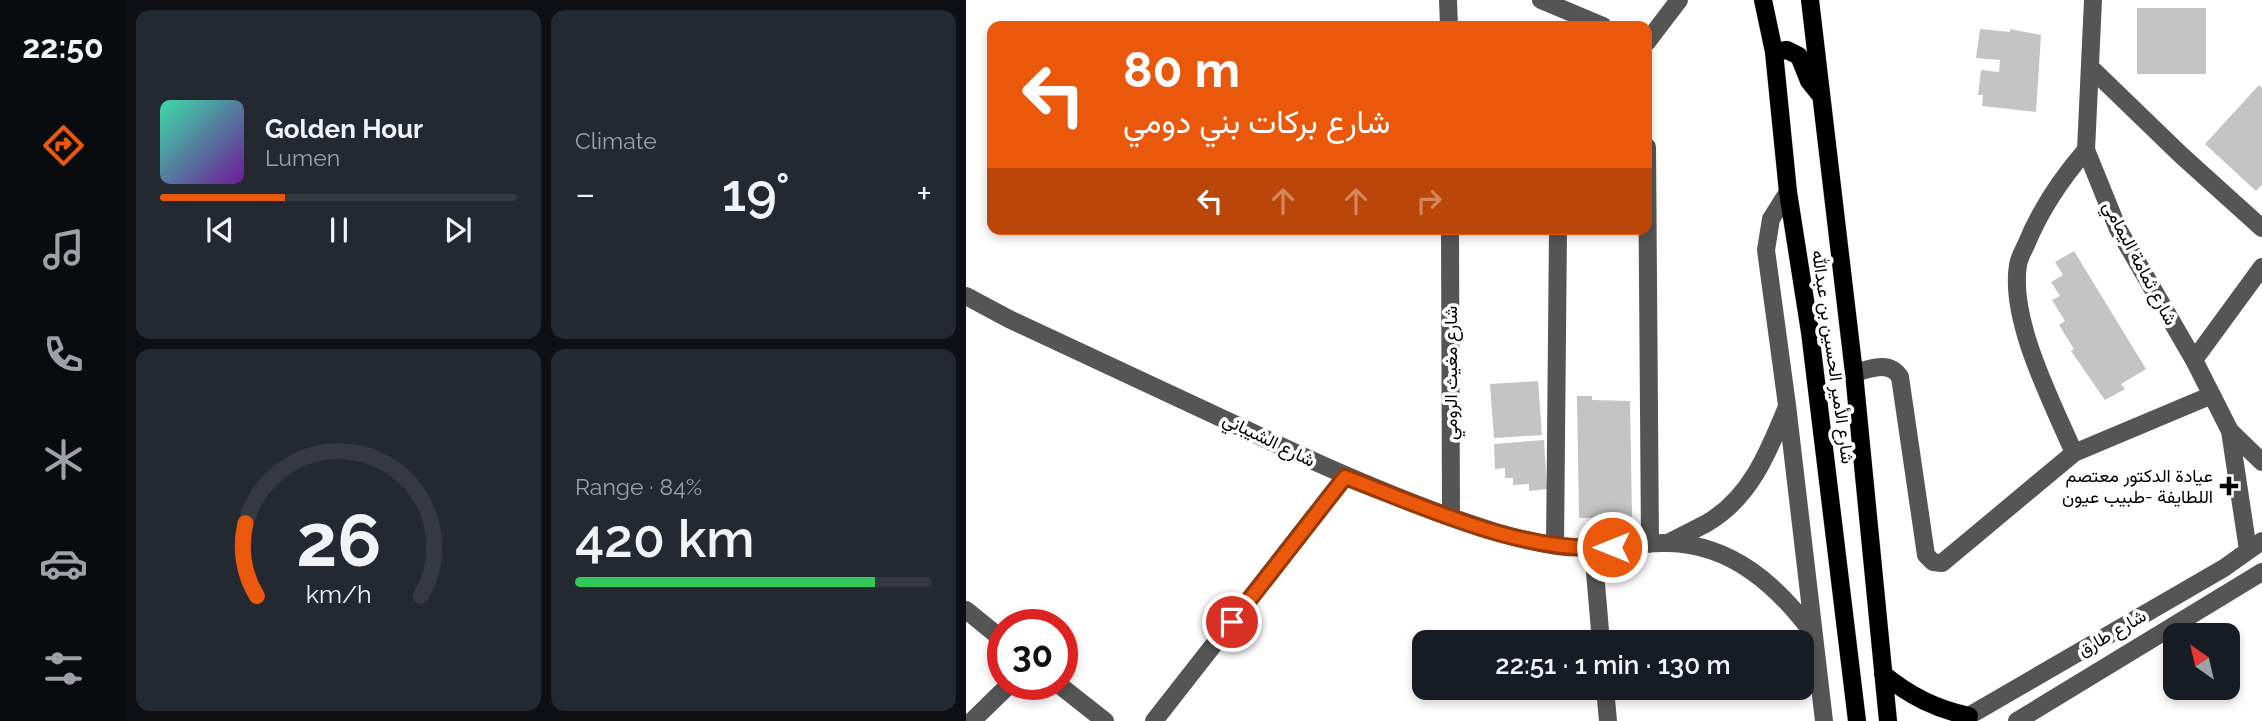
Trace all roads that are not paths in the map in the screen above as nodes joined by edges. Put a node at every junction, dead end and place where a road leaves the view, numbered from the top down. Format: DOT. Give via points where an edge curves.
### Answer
graph roads {
  1 [pos="1448,0"];
  2 [pos="1541,0"];
  3 [pos="1679,0"];
  4 [pos="1763,0"];
  5 [pos="1810,0"];
  6 [pos="2093,0"];
  7 [pos="1560,18"];
  8 [pos="1449,21"];
  9 [pos="1652,35"];
  10 [pos="1773,52"];
  11 [pos="2091,68"];
  12 [pos="1821,96"];
  13 [pos="2086,150"];
  14 [pos="1788,192"];
  15 [pos="2262,229"];
  16 [pos="1450,235"];
  17 [pos="1558,235"];
  18 [pos="1648,235"];
  19 [pos="2262,267"];
  20 [pos="966,296"];
  21 [pos="2194,360"];
  22 [pos="1854,373"];
  23 [pos="2212,395"];
  24 [pos="1787,405"];
  25 [pos="2230,431"];
  26 [pos="2074,453"];
  27 [pos="2262,462"];
  28 [pos="1345,477"];
  29 [pos="1451,517"];
  30 [pos="1668,543"];
  31 [pos="1650,544"];
  32 [pos="2255,545"];
  33 [pos="1555,546"];
  34 [pos="1593,549"];
  35 [pos="2258,581"];
  36 [pos="966,610"];
  37 [pos="987,627"];
  38 [pos="1600,630"];
  39 [pos="1810,630"];
  40 [pos="1813,630"];
  41 [pos="1814,635"];
  42 [pos="1884,674"];
  43 [pos="994,700"];
  44 [pos="1078,700"];
  45 [pos="1606,700"];
  46 [pos="1965,719"];
  47 [pos="972,721"];
  48 [pos="1105,721"];
  49 [pos="1154,721"];
  50 [pos="1608,721"];
  51 [pos="1824,721"];
  52 [pos="1857,721"];
  53 [pos="1888,721"];
  54 [pos="2017,721"];
  1 -- 8 [label="street"];
  2 -- 7 [label="street"];
  3 -- 9 [label="street"];
  4 -- 10 [label="main road, شارع الأمير الحسين بن عبدالله"];
  5 -- 12 [label="main road, شارع الأمير الحسين بن عبدالله"];
  6 -- 11 [label="street, شارع ثمامة اليمامي"];
  10 -- 12 [label="main road" via="1787,50 1799,56 1809,82"];
  10 -- 14 [label="main road, شارع الأمير الحسين بن عبدالله"];
  11 -- 13 [label="street, شارع ثمامة اليمامي"];
  11 -- 15 [label="street"];
  12 -- 22 [label="main road, شارع الأمير الحسين بن عبدالله"];
  13 -- 21 [label="street, شارع ثمامة اليمامي" via="2118,229"];
  13 -- 26 [label="street" via="2063,176 2034,224 2018,263 2017,304"];
  14 -- 24 [label="street" via="1771,219 1766,250"];
  14 -- 52 [label="main road, شارع الأمير الحسين بن عبدالله" via="1812,345"];
  16 -- 29 [label="street, شارع مغيث الرومي"];
  17 -- 33 [label="street"];
  18 -- 31 [label="street"];
  19 -- 21 [label="street"];
  20 -- 28 [label="street, شارع الشيباني"];
  21 -- 23 [label="street, شارع ثمامة اليمامي"];
  22 -- 26 [label="street" via="1888,367 1900,377 1926,555 1933,562 1942,563"];
  22 -- 42 [label="main road, شارع الأمير الحسين بن عبدالله"];
  23 -- 25 [label="street, شارع ثمامة اليمامي"];
  23 -- 26 [label="street"];
  24 -- 30 [label="street, شارع الشيباني" via="1762,464 1739,496 1709,522"];
  24 -- 40 [label="street"];
  25 -- 27 [label="street, شارع ثمامة اليمامي"];
  25 -- 32 [label="street, شارع ثمامة اليمامي"];
  28 -- 29 [label="street, شارع الشيباني"];
  28 -- 49 [label="street"];
  29 -- 33 [label="street, شارع الشيباني"];
  30 -- 31 [label="street, شارع الشيباني"];
  30 -- 39 [label="street, شارع الشيباني" via="1702,547 1746,566 1784,596"];
  31 -- 34 [label="street, شارع الشيباني"];
  32 -- 46 [label="street, شارع طارق" via="2224,568"];
  33 -- 34 [label="street, شارع الشيباني"];
  34 -- 38 [label="street"];
  35 -- 54 [label="street, شارع طارق"];
  36 -- 37 [label="street"];
  41 -- 51 [label="street"];
  42 -- 46 [label="main road" via="1932,706"];
  42 -- 53 [label="main road, شارع الأمير الحسين بن عبدالله"];
  43 -- 47 [label="street"];
  44 -- 48 [label="street"];
  45 -- 50 [label="street"];
}
